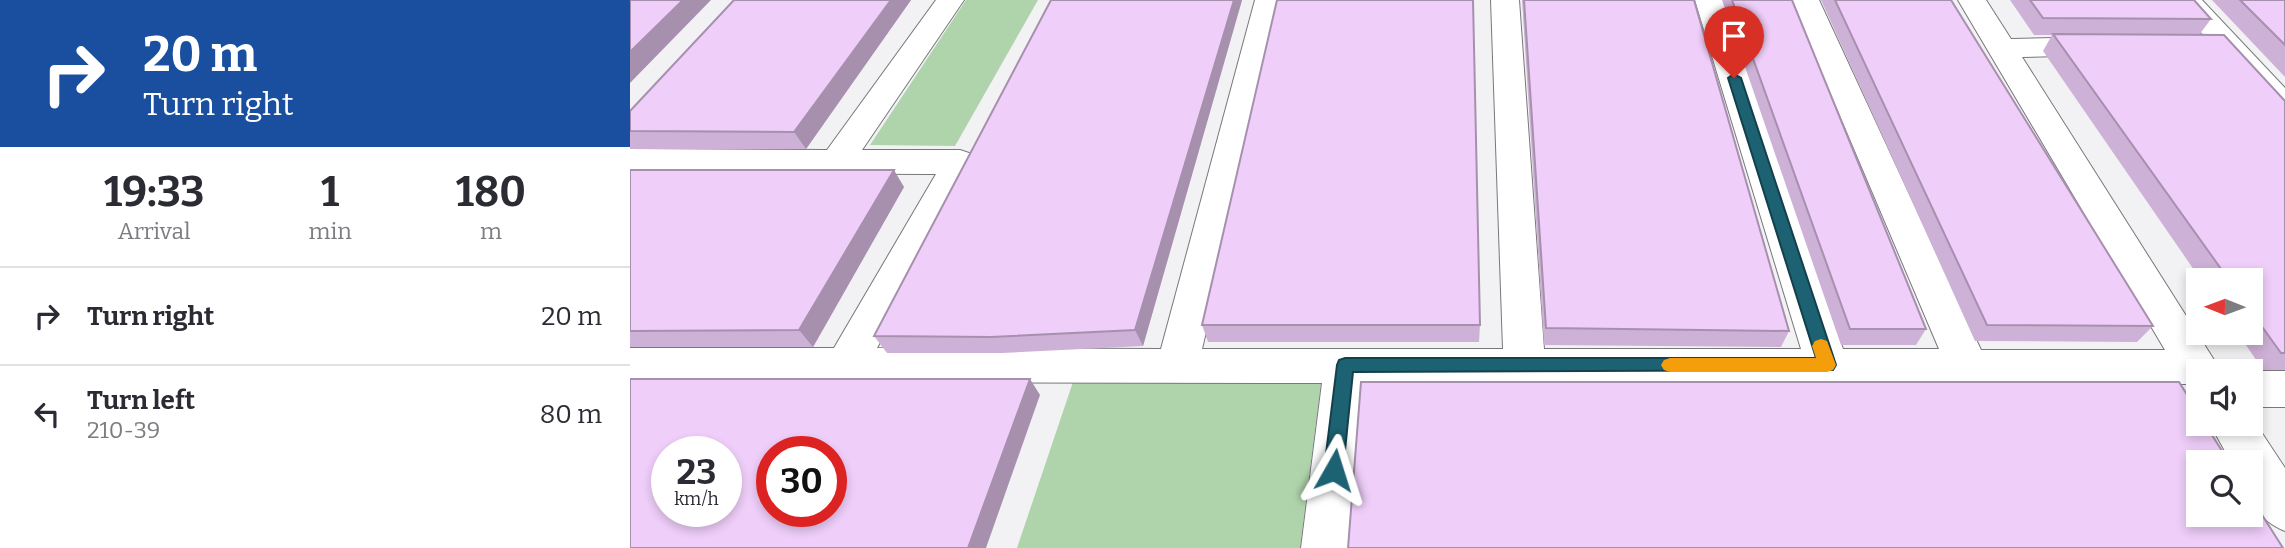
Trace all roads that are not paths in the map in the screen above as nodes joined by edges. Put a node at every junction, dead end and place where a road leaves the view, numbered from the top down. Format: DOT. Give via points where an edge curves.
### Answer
graph roads {
  1 [pos="950,0"];
  2 [pos="1269,0"];
  3 [pos="1505,0"];
  4 [pos="1709,0"];
  5 [pos="1805,0"];
  6 [pos="1972,0"];
  7 [pos="2186,0"];
  8 [pos="2227,44"];
  9 [pos="2188,45"];
  10 [pos="2121,46"];
  11 [pos="2001,48"];
  12 [pos="2285,107"];
  13 [pos="630,161"];
  14 [pos="837,162"];
  15 [pos="2193,359"];
  16 [pos="847,364"];
  17 [pos="630,365"];
  18 [pos="1177,365"];
  19 [pos="1345,365"];
  20 [pos="1524,365"];
  21 [pos="1827,365"];
  22 [pos="1967,365"];
  23 [pos="2186,369"];
  24 [pos="2263,389"];
  25 [pos="2285,389"];
  26 [pos="2239,436"];
  27 [pos="2285,509"];
  28 [pos="1325,548"];
  1 -- 14 [label="street"];
  2 -- 18 [label="street"];
  3 -- 20 [label="street"];
  4 -- 21 [label="street"];
  5 -- 22 [label="street"];
  6 -- 11 [label="street"];
  7 -- 8 [label="street"];
  8 -- 9 [label="street"];
  8 -- 12 [label="street"];
  10 -- 11 [label="street"];
  11 -- 15 [label="street"];
  13 -- 14 [label="street"];
  14 -- 16 [label="street" via="960,162"];
  16 -- 17 [label="street"];
  16 -- 18 [label="street"];
  18 -- 19 [label="street"];
  19 -- 20 [label="street"];
  19 -- 28 [label="street"];
  20 -- 21 [label="street"];
  21 -- 22 [label="street"];
  22 -- 23 [label="street"];
  24 -- 25 [label="street"];
  26 -- 27 [label="street"];
}
